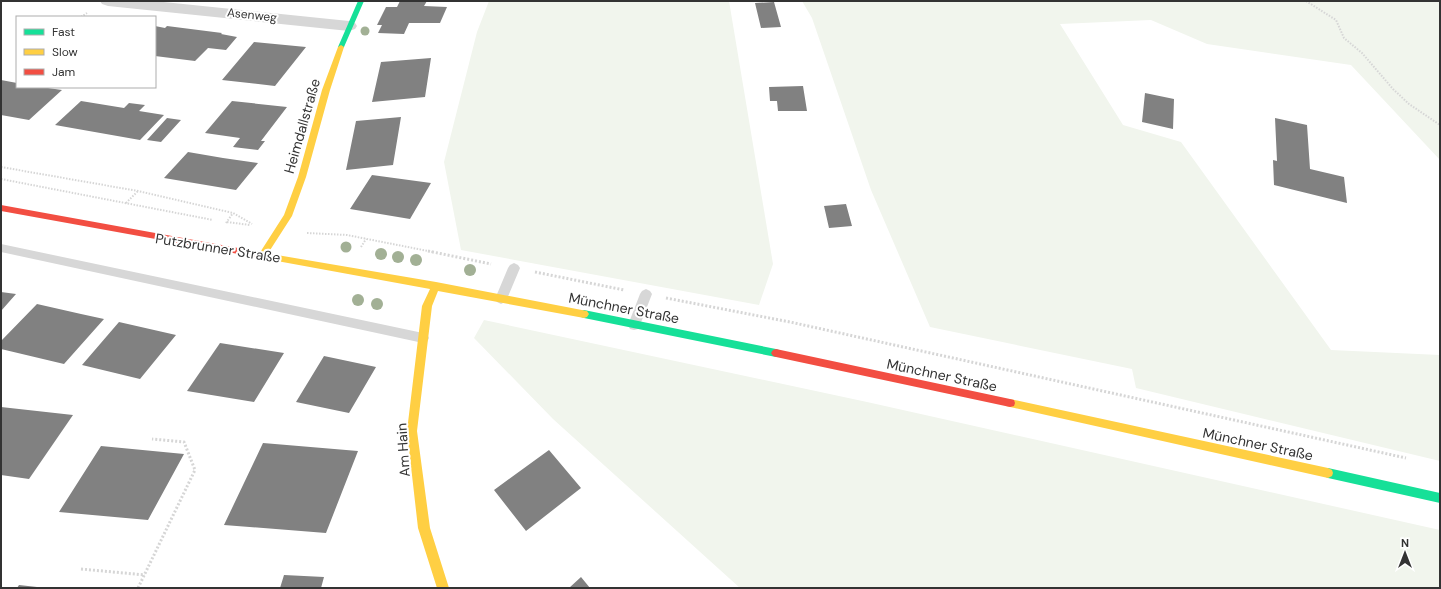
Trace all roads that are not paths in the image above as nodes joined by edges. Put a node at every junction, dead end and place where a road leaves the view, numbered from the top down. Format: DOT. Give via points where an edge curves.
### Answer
graph roads {
  1 [pos="108,1"];
  2 [pos="361,1"];
  3 [pos="349,26"];
  4 [pos="1,208"];
  5 [pos="1,248"];
  6 [pos="262,256"];
  7 [pos="514,268"];
  8 [pos="436,286"];
  9 [pos="646,294"];
  10 [pos="501,298"];
  11 [pos="634,325"];
  12 [pos="423,338"];
  13 [pos="1440,498"];
  14 [pos="442,588"];
  1 -- 3 [label="street, Asenweg"];
  2 -- 3 [label="main road, Heimdallstraße"];
  3 -- 6 [label="main road, Heimdallstraße" via="326,90 302,177 288,216"];
  4 -- 6 [label="main road, Putzbrunner Straße"];
  5 -- 12 [label="lane"];
  6 -- 8 [label="main road, Putzbrunner Straße"];
  7 -- 10 [label="lane"];
  8 -- 10 [label="main road, Münchner Straße"];
  8 -- 12 [label="main road, Am Hain" via="427,306"];
  9 -- 11 [label="lane"];
  10 -- 11 [label="main road, Münchner Straße"];
  11 -- 13 [label="main road, Münchner Straße" via="781,354"];
  12 -- 14 [label="main road, Am Hain" via="412,431 424,528"];
}
